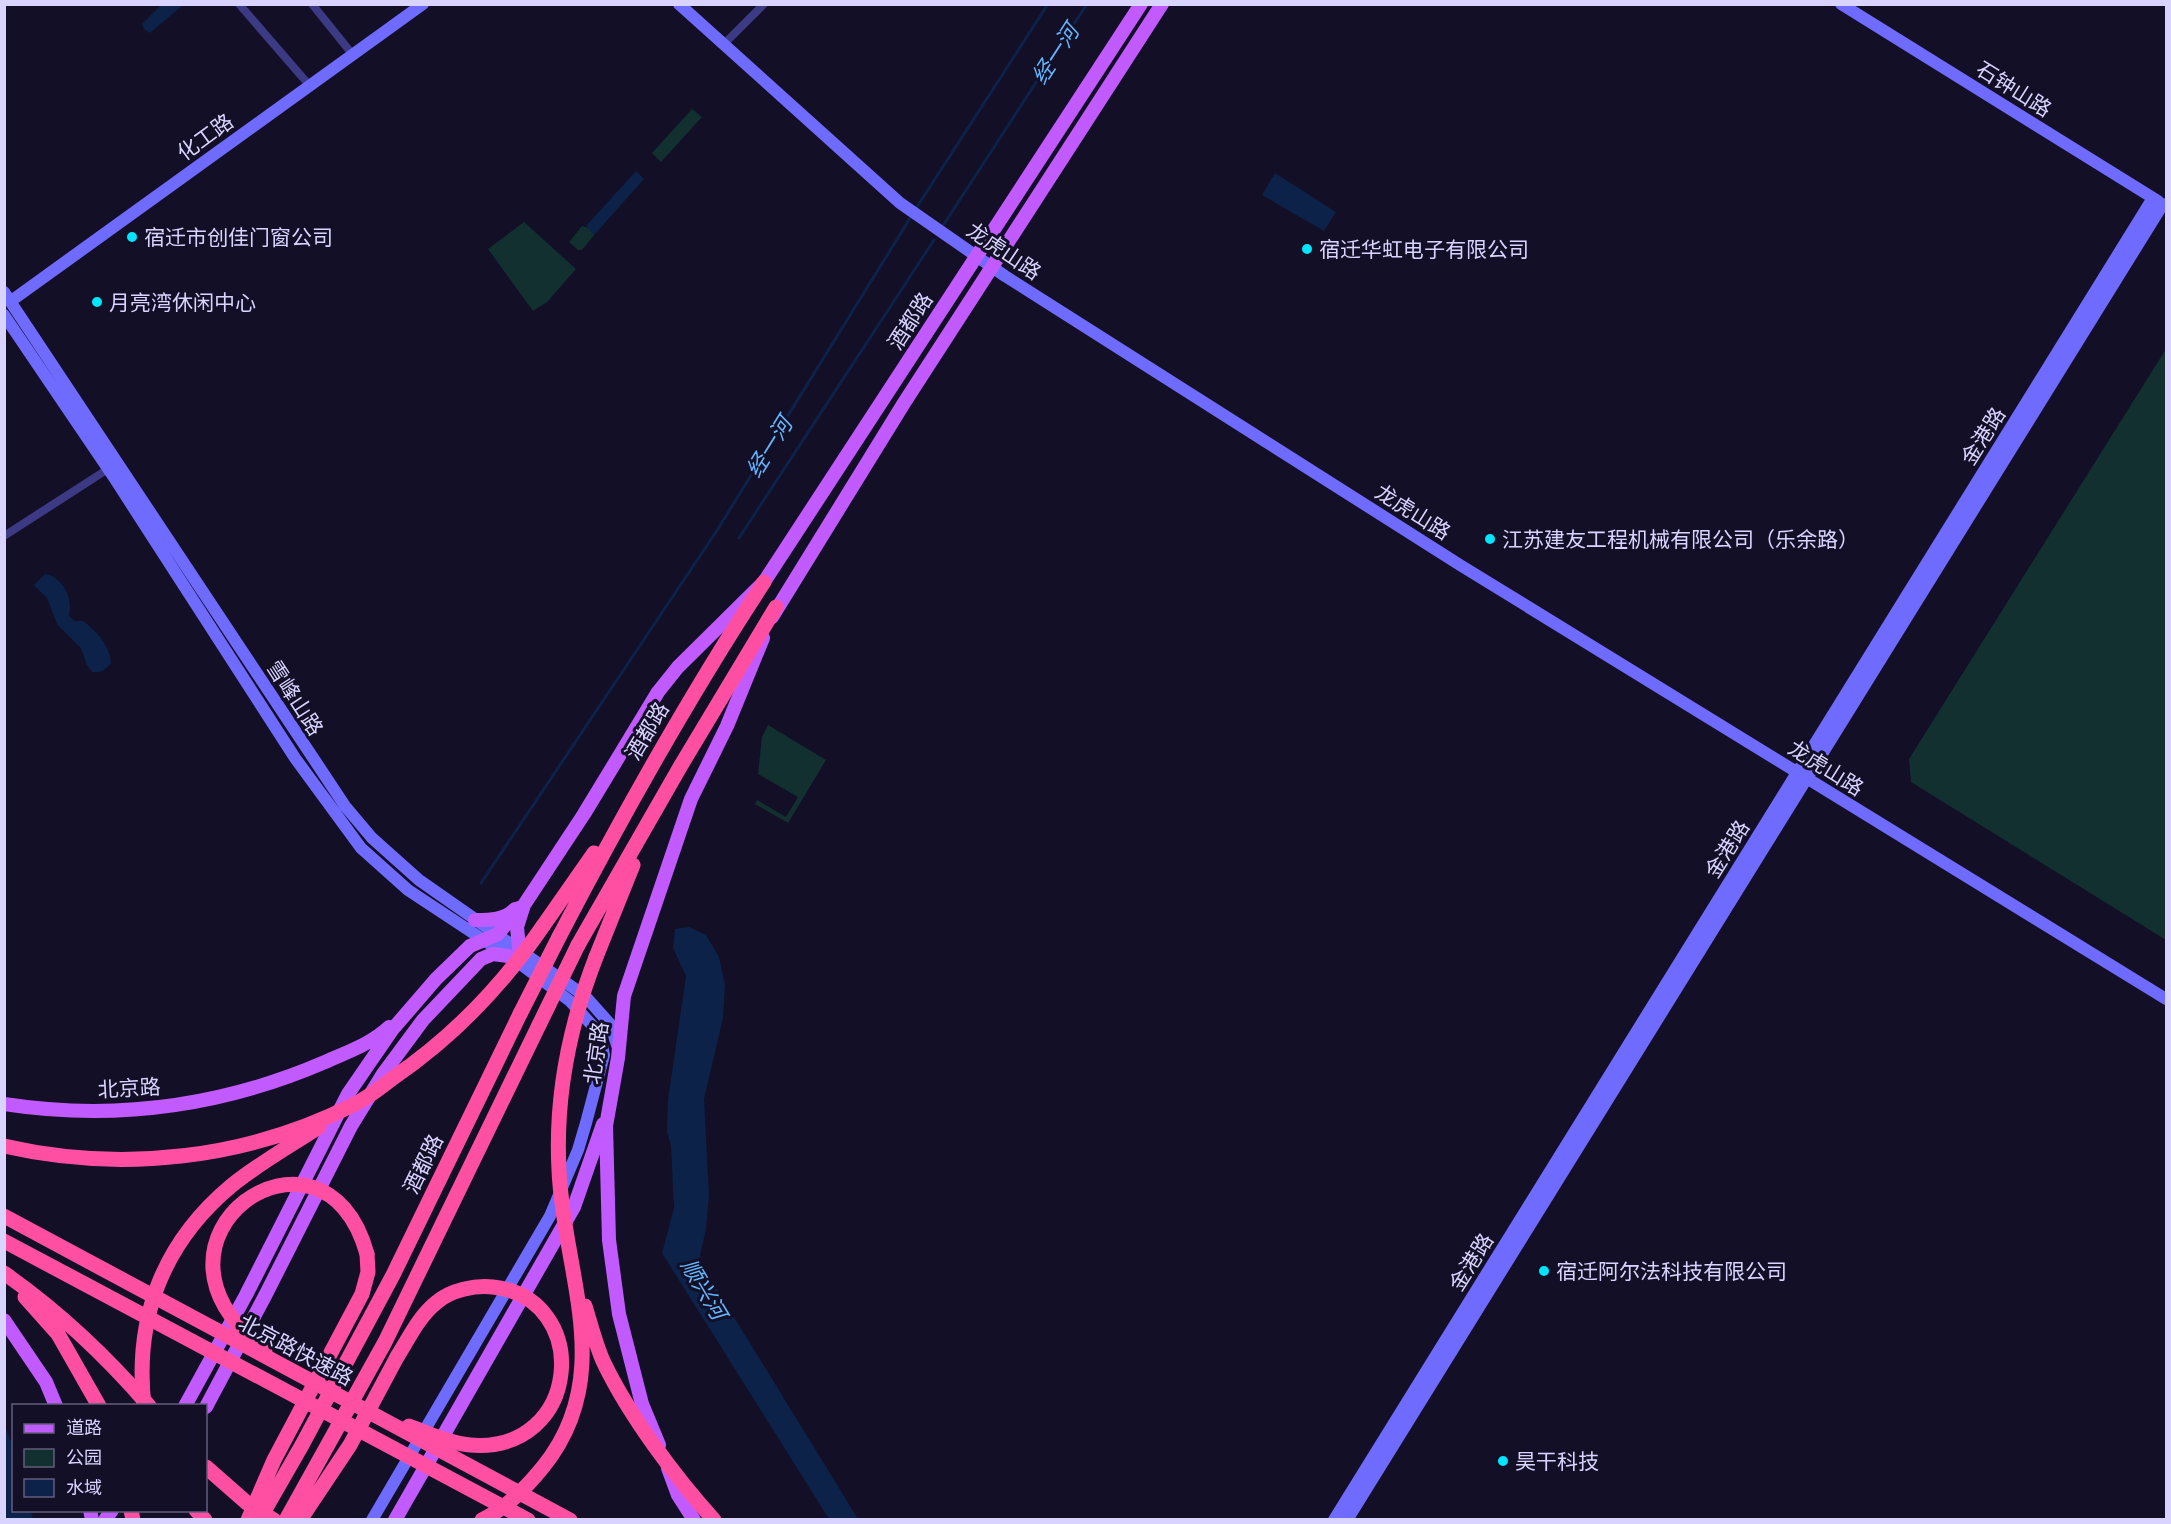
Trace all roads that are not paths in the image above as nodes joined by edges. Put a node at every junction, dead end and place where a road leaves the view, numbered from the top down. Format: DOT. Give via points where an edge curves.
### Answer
graph roads {
  1 [pos="239,4"];
  2 [pos="312,4"];
  3 [pos="423,4"];
  4 [pos="679,4"];
  5 [pos="764,4"];
  6 [pos="1141,4"];
  7 [pos="1162,4"];
  8 [pos="1841,4"];
  9 [pos="724,44"];
  10 [pos="353,55"];
  11 [pos="310,86"];
  12 [pos="2161,203"];
  13 [pos="978,257"];
  14 [pos="993,268"];
  15 [pos="8,296"];
  16 [pos="4,315"];
  17 [pos="108,468"];
  18 [pos="4,536"];
  19 [pos="764,582"];
  20 [pos="776,607"];
  21 [pos="647,773"];
  22 [pos="1802,776"];
  23 [pos="660,801"];
  24 [pos="532,889"];
  25 [pos="471,925"];
  26 [pos="498,934"];
  27 [pos="483,940"];
  28 [pos="514,952"];
  29 [pos="624,996"];
  30 [pos="2166,999"];
  31 [pos="412,1006"];
  32 [pos="591,1022"];
  33 [pos="610,1024"];
  34 [pos="618,1058"];
  35 [pos="612,1094"];
  36 [pos="357,1103"];
  37 [pos="4,1104"];
  38 [pos="4,1146"];
  39 [pos="4,1216"];
  40 [pos="4,1240"];
  41 [pos="4,1273"];
  42 [pos="575,1275"];
  43 [pos="4,1279"];
  44 [pos="4,1320"];
  45 [pos="306,1380"];
  46 [pos="55,1404"];
  47 [pos="98,1404"];
  48 [pos="144,1404"];
  49 [pos="147,1404"];
  50 [pos="186,1404"];
  51 [pos="207,1405"];
  52 [pos="361,1408"];
  53 [pos="207,1468"];
  54 [pos="1344,1517"];
  55 [pos="248,1520"];
  56 [pos="259,1520"];
  57 [pos="274,1520"];
  58 [pos="286,1520"];
  59 [pos="300,1520"];
  60 [pos="372,1520"];
  61 [pos="395,1520"];
  62 [pos="482,1520"];
  63 [pos="528,1520"];
  64 [pos="570,1520"];
  65 [pos="694,1520"];
  66 [pos="714,1520"];
  1 -- 11 [label="street"];
  2 -- 10 [label="street"];
  3 -- 10 [label="street, 化工路"];
  4 -- 9 [label="street, 龙虎山路"];
  5 -- 9 [label="street"];
  6 -- 13 [label="main road, 酒都路"];
  7 -- 14 [label="main road, 酒都路"];
  8 -- 12 [label="street, 石钟山路"];
  9 -- 13 [label="street, 龙虎山路" via="900,203"];
  10 -- 11 [label="street, 化工路"];
  11 -- 15 [label="street, 化工路"];
  12 -- 22 [label="street, 金港路"];
  13 -- 14 [label="street, 龙虎山路"];
  13 -- 19 [label="main road, 酒都路"];
  14 -- 20 [label="main road, 酒都路"];
  14 -- 22 [label="street, 龙虎山路" via="1244,430"];
  15 -- 25 [label="street, 雪峰山路" via="345,806 393,858"];
  16 -- 17 [label="street, 雪峰山路"];
  17 -- 18 [label="street"];
  17 -- 25 [label="street, 雪峰山路" via="295,758 353,839 388,875"];
  19 -- 21 [label="highway, 酒都路"];
  19 -- 24 [label="main road" via="658,692 584,814"];
  20 -- 23 [label="highway, 酒都路"];
  20 -- 29 [label="main road, 北京路" via="727,726 691,799"];
  21 -- 36 [label="highway, bridge" via="521,959 487,998 446,1038"];
  21 -- 56 [label="highway, 酒都路, bridge" via="520,1014 393,1275"];
  22 -- 30 [label="street, 龙虎山路"];
  22 -- 54 [label="street, 金港路"];
  23 -- 42 [label="highway, bridge" via="596,957 575,1021 561,1096 559,1170"];
  23 -- 58 [label="highway, 酒都路, bridge" via="578,945 385,1342"];
  24 -- 25 [label="main road" via="510,915"];
  24 -- 26 [label="main road"];
  24 -- 28 [label="main road" via="519,917"];
  25 -- 26 [label="street, 雪峰山路"];
  25 -- 27 [label="street"];
  26 -- 27 [label="main road"];
  26 -- 28 [label="street, 雪峰山路"];
  27 -- 28 [label="street"];
  27 -- 31 [label="main road" via="460,955"];
  28 -- 32 [label="street"];
  28 -- 33 [label="street, 雪峰山路" via="585,996"];
  28 -- 51 [label="main road" via="481,959 423,1020 383,1074 351,1126"];
  29 -- 33 [label="street"];
  29 -- 34 [label="main road, 北京路"];
  31 -- 37 [label="main road, 北京路" via="364,1044 256,1088 176,1107 103,1112"];
  31 -- 50 [label="main road" via="348,1094"];
  32 -- 33 [label="street"];
  32 -- 60 [label="street" via="600,1034 604,1055 578,1150 550,1216"];
  33 -- 34 [label="street, 雪峰山路" via="616,1036"];
  34 -- 35 [label="main road, 北京路"];
  35 -- 61 [label="main road" via="574,1207"];
  35 -- 65 [label="main road, 北京路" via="606,1126 609,1240 619,1314 642,1404 678,1495"];
  36 -- 38 [label="highway, bridge" via="306,1125 240,1146 180,1157 85,1159"];
  36 -- 48 [label="highway, bridge" via="231,1187 199,1218 176,1249 156,1290 143,1333"];
  39 -- 45 [label="highway, 北京路快速路, bridge"];
  40 -- 63 [label="highway, 北京路快速路, bridge"];
  41 -- 49 [label="highway" via="68,1322"];
  42 -- 62 [label="highway, bridge" via="584,1354 569,1424 555,1452 530,1483"];
  42 -- 66 [label="highway, bridge" via="603,1361 623,1399"];
  43 -- 47 [label="highway" via="58,1334"];
  44 -- 46 [label="main road" via="46,1382"];
  45 -- 52 [label="highway, 北京路快速路, bridge"];
  45 -- 55 [label="highway, bridge" via="233,1322 215,1281 213,1257 218,1234 228,1216 241,1202 279,1186 319,1191 351,1213 361,1230 368,1272 362,1294 274,1460"];
  52 -- 59 [label="highway, bridge" via="451,1441 470,1445 496,1443 523,1434 539,1423 558,1392 561,1350 542,1311 514,1293 482,1286 438,1300 421,1317 397,1358 350,1445"];
  52 -- 64 [label="highway, 北京路快速路, bridge"];
  53 -- 57 [label="highway, bridge" via="247,1503"];
}
